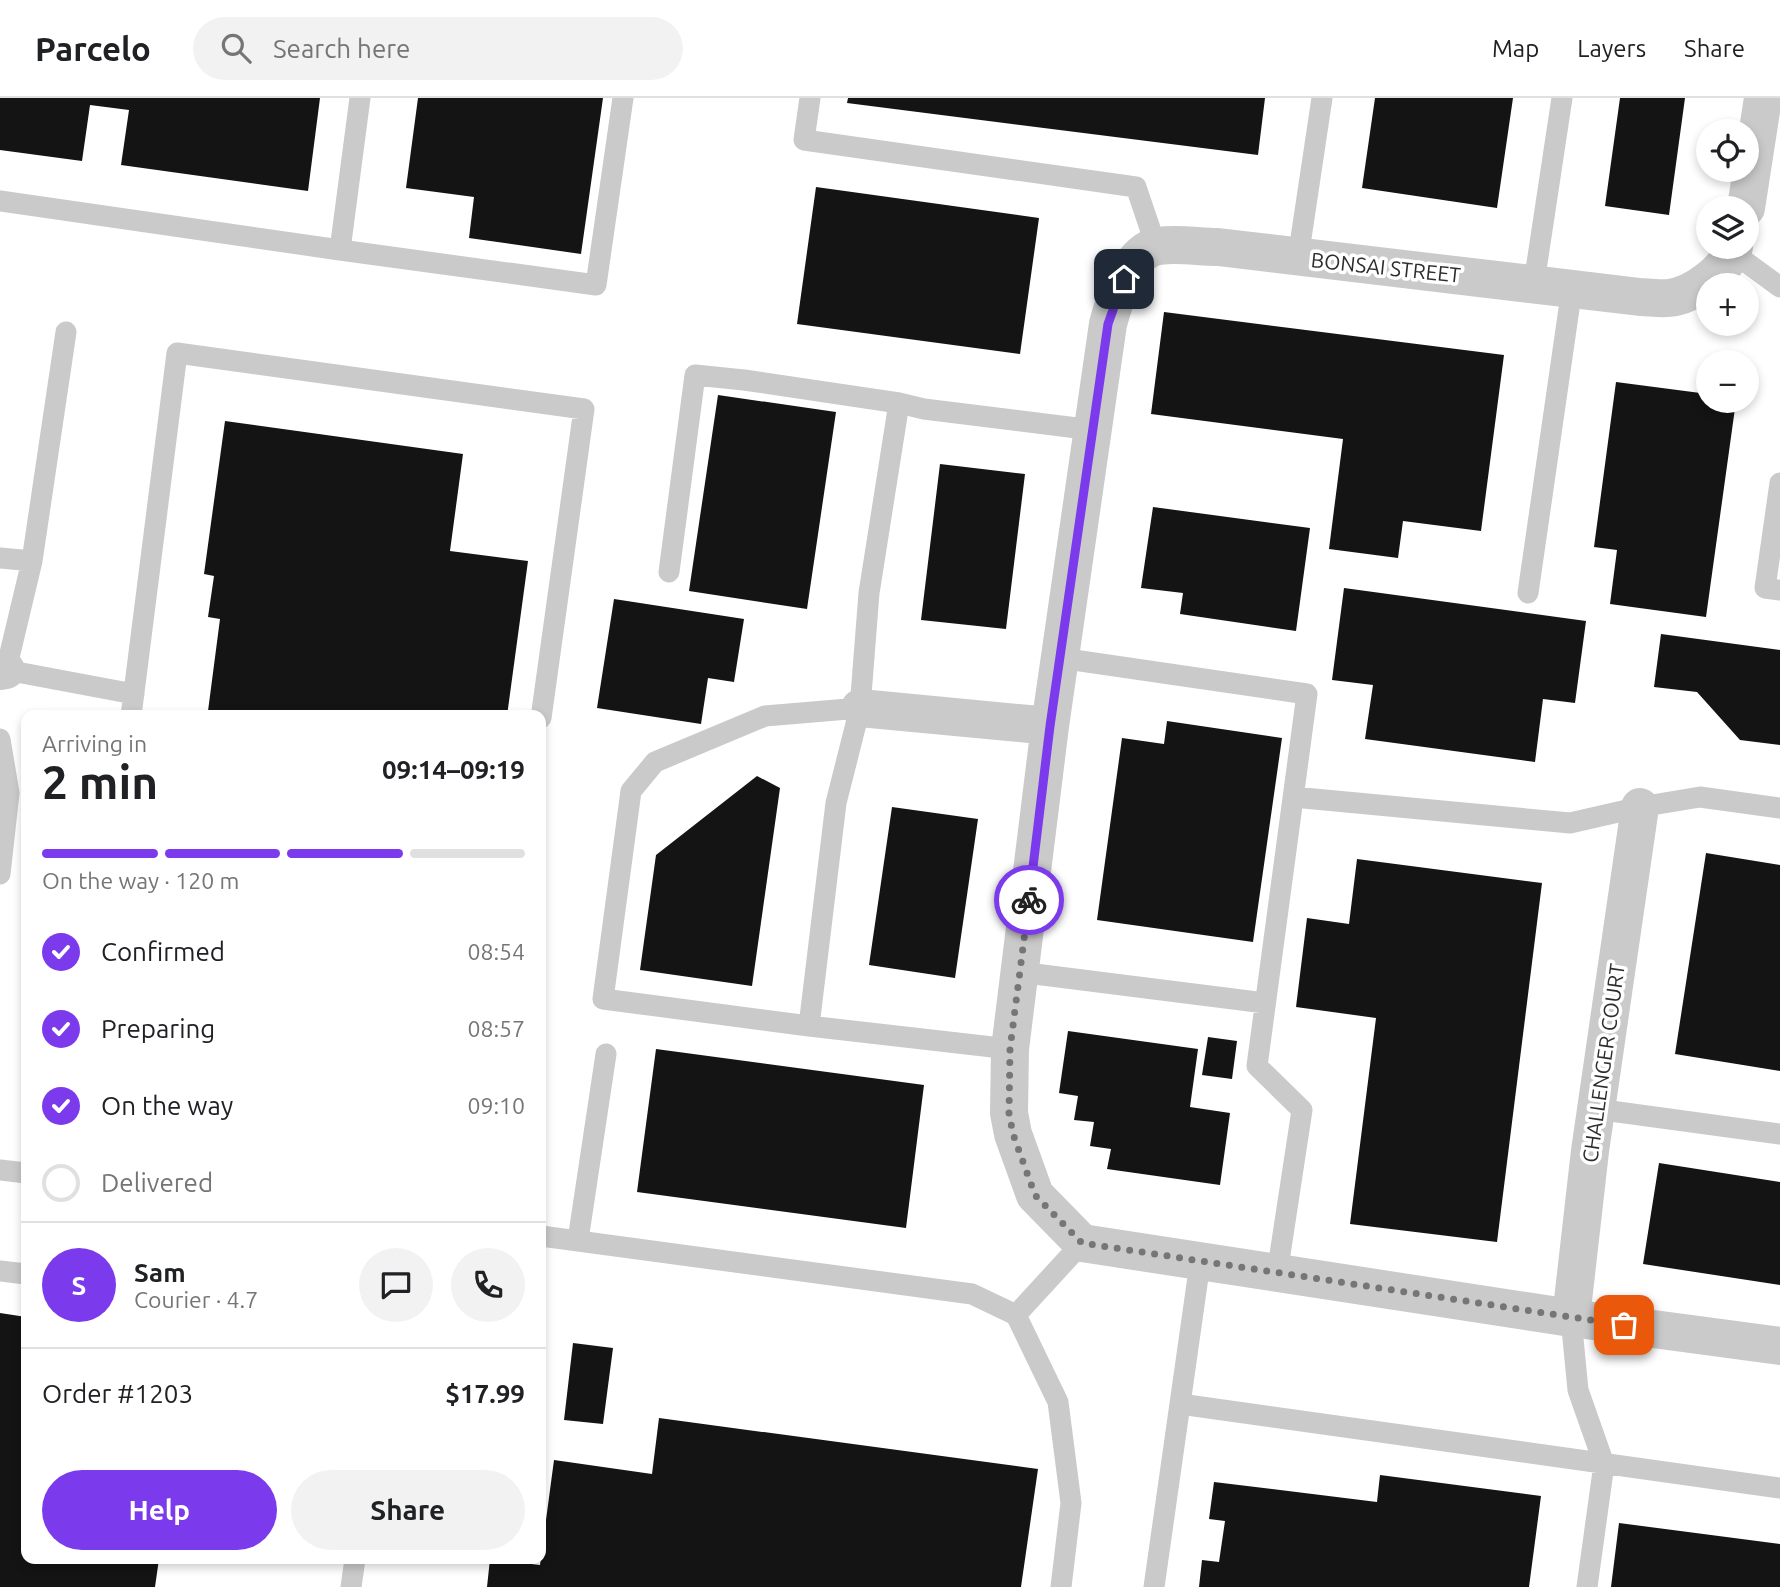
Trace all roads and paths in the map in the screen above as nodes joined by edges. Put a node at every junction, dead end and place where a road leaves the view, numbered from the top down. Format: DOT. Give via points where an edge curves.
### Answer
graph roads {
  1 [pos="360,98"];
  2 [pos="622,98"];
  3 [pos="810,98"];
  4 [pos="1322,98"];
  5 [pos="1562,98"];
  6 [pos="1763,98"];
  7 [pos="1747,196"];
  8 [pos="0,201"];
  9 [pos="340,250"];
  10 [pos="1146,253"];
  11 [pos="1298,258"];
  12 [pos="1726,259"];
  13 [pos="1745,259"];
  14 [pos="1534,284"];
  15 [pos="1780,287"];
  16 [pos="1572,288"];
  17 [pos="66,332"];
  18 [pos="899,403"];
  19 [pos="1093,430"];
  20 [pos="1780,483"];
  21 [pos="0,558"];
  22 [pos="32,561"];
  23 [pos="669,572"];
  24 [pos="1780,590"];
  25 [pos="1528,593"];
  26 [pos="1060,658"];
  27 [pos="3,671"];
  28 [pos="134,694"];
  29 [pos="860,708"];
  30 [pos="132,710"];
  31 [pos="542,710"];
  32 [pos="1050,726"];
  33 [pos="0,739"];
  34 [pos="1293,797"];
  35 [pos="1640,807"];
  36 [pos="1780,808"];
  37 [pos="3,830"];
  38 [pos="0,874"];
  39 [pos="1019,972"];
  40 [pos="1265,1003"];
  41 [pos="809,1026"];
  42 [pos="1010,1049"];
  43 [pos="606,1054"];
  44 [pos="1596,1109"];
  45 [pos="1780,1134"];
  46 [pos="0,1170"];
  47 [pos="21,1172"];
  48 [pos="546,1237"];
  49 [pos="578,1240"];
  50 [pos="1082,1243"];
  51 [pos="1200,1263"];
  52 [pos="0,1271"];
  53 [pos="21,1273"];
  54 [pos="1277,1274"];
  55 [pos="1016,1315"];
  56 [pos="1572,1318"];
  57 [pos="1780,1346"];
  58 [pos="1180,1404"];
  59 [pos="1604,1464"];
  60 [pos="1780,1488"];
  61 [pos="354,1564"];
  62 [pos="351,1587"];
  63 [pos="1061,1587"];
  64 [pos="1154,1587"];
  65 [pos="1587,1587"];
  1 -- 9 [label="lane"];
  2 -- 9 [label="lane" via="596,285"];
  3 -- 10 [label="lane" via="804,140 1136,187"];
  4 -- 11 [label="lane"];
  5 -- 14 [label="lane"];
  6 -- 7 [label="street"];
  8 -- 9 [label="lane"];
  10 -- 11 [label="street, BONSAI STREET" via="1219,247"];
  10 -- 19 [label="street" via="1124,279 1108,324"];
  11 -- 14 [label="street, BONSAI STREET"];
  12 -- 16 [label="street, BONSAI STREET" via="1702,284 1670,298"];
  13 -- 15 [label="lane"];
  14 -- 16 [label="street, BONSAI STREET"];
  16 -- 25 [label="lane"];
  17 -- 22 [label="lane"];
  18 -- 19 [label="lane"];
  18 -- 23 [label="lane" via="695,375"];
  18 -- 29 [label="lane" via="869,593"];
  19 -- 26 [label="street"];
  20 -- 24 [label="lane" via="1765,588"];
  21 -- 22 [label="lane"];
  22 -- 27 [label="lane"];
  26 -- 32 [label="street"];
  26 -- 34 [label="lane" via="1307,694"];
  27 -- 28 [label="lane"];
  28 -- 30 [label="lane"];
  28 -- 31 [label="lane" via="177,353 584,409"];
  29 -- 32 [label="street"];
  29 -- 41 [label="lane" via="836,803"];
  29 -- 41 [label="lane" via="765,716 655,762 631,791 603,999"];
  32 -- 39 [label="street"];
  33 -- 37 [label="lane" via="9,793"];
  34 -- 35 [label="lane" via="1570,823"];
  34 -- 40 [label="lane"];
  35 -- 36 [label="lane" via="1700,797"];
  35 -- 44 [label="street, CHALLENGER COURT"];
  37 -- 38 [label="lane"];
  39 -- 40 [label="lane"];
  39 -- 42 [label="street"];
  40 -- 54 [label="lane" via="1257,1066 1301,1110"];
  41 -- 42 [label="lane"];
  42 -- 50 [label="street" via="1009,1113 1035,1195"];
  43 -- 49 [label="lane"];
  44 -- 45 [label="lane"];
  44 -- 56 [label="street, CHALLENGER COURT"];
  46 -- 47 [label="lane"];
  48 -- 49 [label="lane"];
  49 -- 55 [label="lane" via="972,1294"];
  50 -- 51 [label="street"];
  50 -- 55 [label="lane"];
  51 -- 54 [label="street"];
  51 -- 58 [label="lane"];
  52 -- 53 [label="lane"];
  54 -- 56 [label="street"];
  55 -- 63 [label="lane" via="1058,1402 1071,1503"];
  56 -- 57 [label="street"];
  56 -- 59 [label="lane" via="1577,1390"];
  58 -- 59 [label="lane"];
  58 -- 64 [label="lane"];
  59 -- 60 [label="lane"];
  59 -- 65 [label="lane"];
  61 -- 62 [label="lane"];
}
